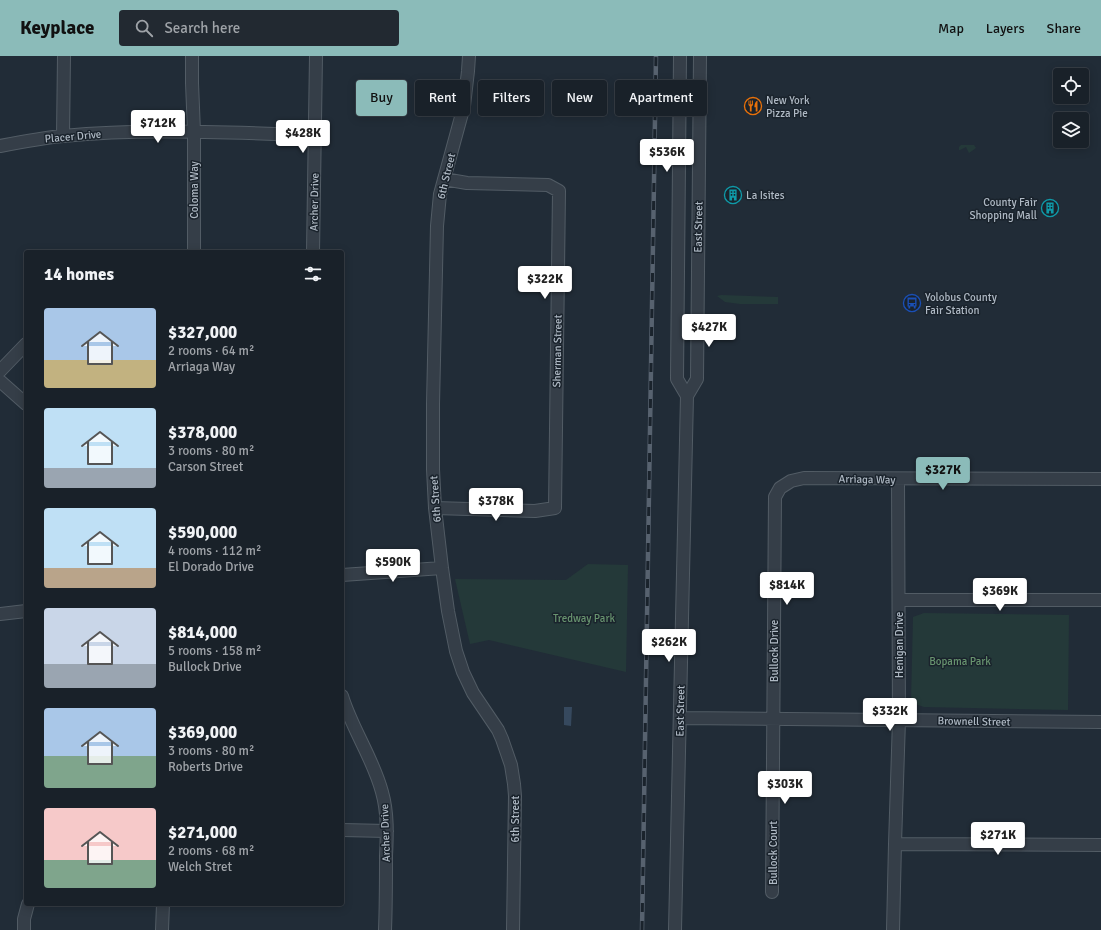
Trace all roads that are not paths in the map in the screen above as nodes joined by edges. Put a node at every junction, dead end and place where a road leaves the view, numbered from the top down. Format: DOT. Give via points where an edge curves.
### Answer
graph roads {
  1 [pos="64,56"];
  2 [pos="192,56"];
  3 [pos="316,56"];
  4 [pos="469,56"];
  5 [pos="680,56"];
  6 [pos="700,56"];
  7 [pos="194,132"];
  8 [pos="315,134"];
  9 [pos="63,136"];
  10 [pos="0,146"];
  11 [pos="444,179"];
  12 [pos="194,250"];
  13 [pos="313,250"];
  14 [pos="24,346"];
  15 [pos="0,371"];
  16 [pos="0,381"];
  17 [pos="687,396"];
  18 [pos="24,402"];
  19 [pos="898,479"];
  20 [pos="1101,479"];
  21 [pos="780,488"];
  22 [pos="435,508"];
  23 [pos="442,568"];
  24 [pos="344,575"];
  25 [pos="899,600"];
  26 [pos="1101,600"];
  27 [pos="24,611"];
  28 [pos="0,614"];
  29 [pos="344,704"];
  30 [pos="680,718"];
  31 [pos="774,719"];
  32 [pos="899,720"];
  33 [pos="1101,722"];
  34 [pos="344,830"];
  35 [pos="387,831"];
  36 [pos="895,844"];
  37 [pos="1101,845"];
  38 [pos="772,892"];
  39 [pos="27,906"];
  40 [pos="164,906"];
  41 [pos="24,930"];
  42 [pos="162,930"];
  43 [pos="385,930"];
  44 [pos="514,930"];
  45 [pos="675,930"];
  46 [pos="893,930"];
  1 -- 9 [label="street"];
  2 -- 7 [label="street, Coloma Way"];
  3 -- 8 [label="street, Archer Drive"];
  4 -- 11 [label="street, 6th Street" via="464,106"];
  5 -- 17 [label="street, East Street" via="677,379"];
  6 -- 17 [label="street, East Street" via="697,379"];
  7 -- 8 [label="street, Placer Drive"];
  7 -- 9 [label="street, Placer Drive"];
  7 -- 12 [label="street, Coloma Way"];
  8 -- 13 [label="street, Archer Drive"];
  9 -- 10 [label="street, Placer Drive"];
  11 -- 22 [label="street, 6th Street" via="438,209 436,252 433,454"];
  11 -- 22 [label="street, Sherman Street" via="467,183 548,185 559,191 555,508"];
  14 -- 15 [label="street"];
  16 -- 18 [label="street"];
  17 -- 30 [label="street, East Street"];
  19 -- 20 [label="street, Arriaga Way"];
  19 -- 21 [label="street, Arriaga Way" via="804,478 791,481"];
  19 -- 25 [label="street, Henigan Drive"];
  21 -- 31 [label="street, Bullock Drive" via="775,497"];
  22 -- 23 [label="street, 6th Street"];
  23 -- 24 [label="street"];
  23 -- 44 [label="street, 6th Street" via="456,652 463,672 473,693 498,730 511,765 515,796"];
  25 -- 26 [label="street"];
  25 -- 32 [label="street, Henigan Drive"];
  27 -- 28 [label="street"];
  29 -- 35 [label="street, Archer Drive" via="380,785 386,808"];
  30 -- 31 [label="street, Brownell Street"];
  30 -- 45 [label="street, East Street"];
  31 -- 32 [label="street, Brownell Street"];
  31 -- 38 [label="street, Bullock Court"];
  32 -- 33 [label="street, Brownell Street"];
  32 -- 36 [label="street, Henigan Drive"];
  34 -- 35 [label="street"];
  35 -- 43 [label="street, Archer Drive"];
  36 -- 37 [label="street"];
  36 -- 46 [label="street, Henigan Drive"];
  39 -- 41 [label="street"];
  40 -- 42 [label="street"];
}
